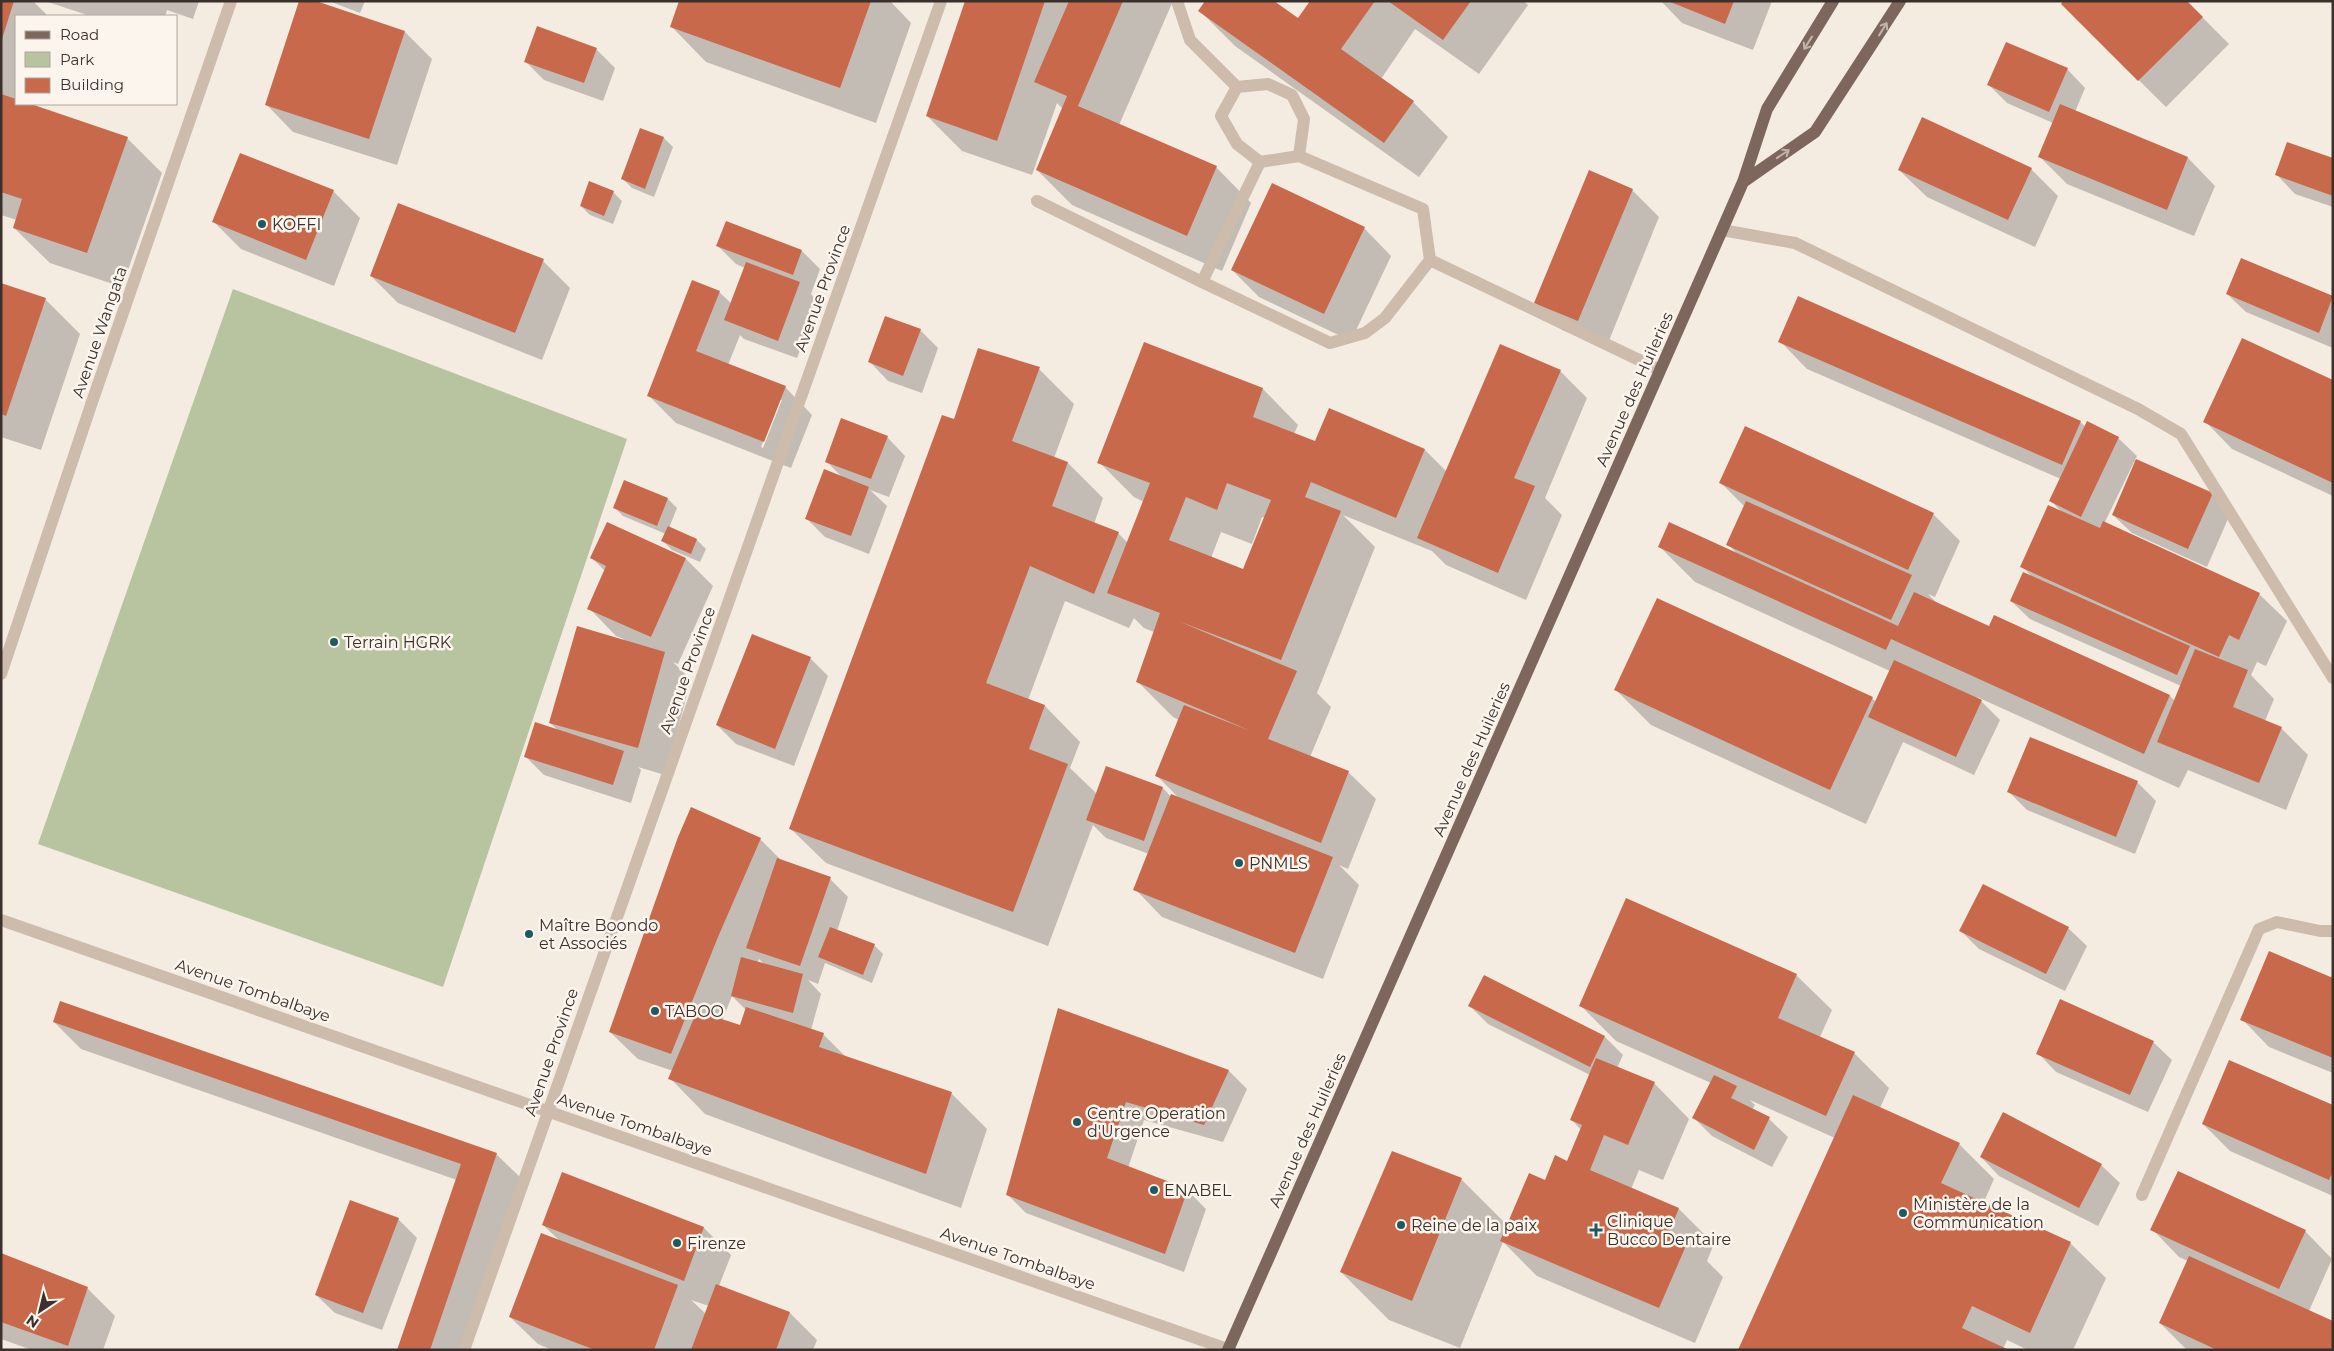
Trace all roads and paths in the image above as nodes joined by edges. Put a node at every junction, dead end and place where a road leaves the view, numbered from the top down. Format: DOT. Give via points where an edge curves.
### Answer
graph roads {
  1 [pos="231,1"];
  2 [pos="941,1"];
  3 [pos="1177,1"];
  4 [pos="1833,1"];
  5 [pos="1900,1"];
  6 [pos="1237,87"];
  7 [pos="1299,156"];
  8 [pos="1260,162"];
  9 [pos="1743,182"];
  10 [pos="1037,201"];
  11 [pos="1722,230"];
  12 [pos="1430,260"];
  13 [pos="1202,282"];
  14 [pos="1660,370"];
  15 [pos="1,674"];
  16 [pos="2333,678"];
  17 [pos="1,920"];
  18 [pos="2333,931"];
  19 [pos="548,1111"];
  20 [pos="2142,1195"];
  21 [pos="464,1350"];
  22 [pos="1229,1350"];
  1 -- 15 [label="street, Avenue Wangata"];
  2 -- 19 [label="street, Avenue Province"];
  3 -- 6 [label="street" via="1190,40"];
  4 -- 9 [label="main road, Avenue des Huileries, one-way" via="1767,109"];
  9 -- 5 [label="main road, one-way" via="1815,132"];
  6 -- 7 [label="street" via="1268,84 1292,95 1304,119"];
  6 -- 8 [label="street" via="1221,116 1237,144"];
  7 -- 8 [label="street"];
  7 -- 12 [label="street" via="1423,210"];
  8 -- 13 [label="street"];
  9 -- 11 [label="main road, Avenue des Huileries"];
  10 -- 13 [label="street"];
  11 -- 14 [label="main road, Avenue des Huileries"];
  11 -- 16 [label="street" via="1795,244 2138,409 2181,434"];
  12 -- 13 [label="street" via="1385,318 1365,333 1330,343"];
  12 -- 14 [label="street"];
  14 -- 22 [label="main road, Avenue des Huileries"];
  17 -- 19 [label="street, Avenue Tombalbaye"];
  18 -- 20 [label="street" via="2277,922 2258,930"];
  19 -- 21 [label="street, Avenue Province"];
  19 -- 22 [label="street, Avenue Tombalbaye"];
}
